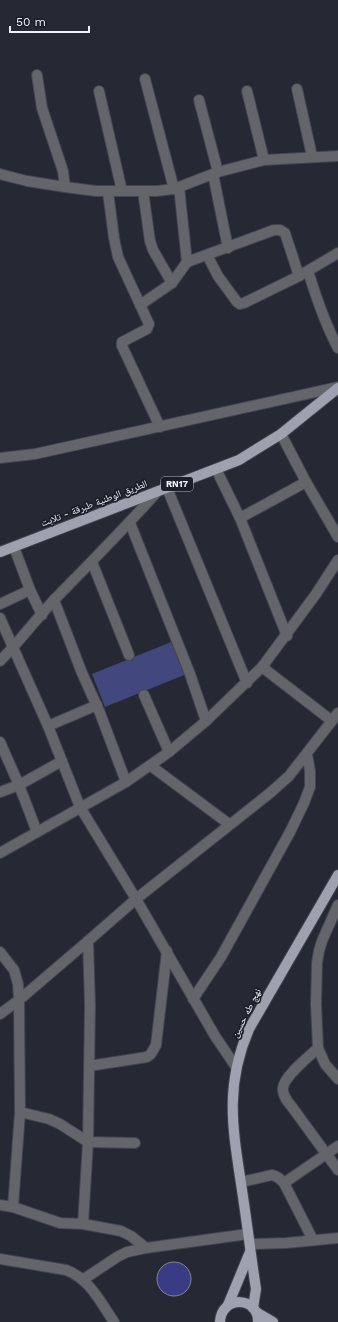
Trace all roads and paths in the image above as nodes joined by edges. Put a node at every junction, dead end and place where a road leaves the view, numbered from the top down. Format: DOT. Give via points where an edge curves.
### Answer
graph roads {
  1 [pos="37,75"];
  2 [pos="145,79"];
  3 [pos="297,89"];
  4 [pos="99,91"];
  5 [pos="247,91"];
  6 [pos="199,100"];
  7 [pos="312,156"];
  8 [pos="338,156"];
  9 [pos="264,160"];
  10 [pos="216,173"];
  11 [pos="0,174"];
  12 [pos="65,187"];
  13 [pos="176,188"];
  14 [pos="122,191"];
  15 [pos="143,191"];
  16 [pos="108,192"];
  17 [pos="228,248"];
  18 [pos="338,253"];
  19 [pos="207,255"];
  20 [pos="187,262"];
  21 [pos="303,274"];
  22 [pos="172,283"];
  23 [pos="140,306"];
  24 [pos="338,348"];
  25 [pos="338,388"];
  26 [pos="160,427"];
  27 [pos="281,434"];
  28 [pos="0,458"];
  29 [pos="216,468"];
  30 [pos="306,482"];
  31 [pos="162,490"];
  32 [pos="240,518"];
  33 [pos="130,523"];
  34 [pos="338,537"];
  35 [pos="14,547"];
  36 [pos="0,552"];
  37 [pos="338,560"];
  38 [pos="92,562"];
  39 [pos="30,590"];
  40 [pos="54,600"];
  41 [pos="0,604"];
  42 [pos="42,615"];
  43 [pos="0,618"];
  44 [pos="287,636"];
  45 [pos="14,647"];
  46 [pos="129,655"];
  47 [pos="0,661"];
  48 [pos="262,667"];
  49 [pos="247,683"];
  50 [pos="144,695"];
  51 [pos="97,705"];
  52 [pos="338,712"];
  53 [pos="206,721"];
  54 [pos="332,721"];
  55 [pos="48,726"];
  56 [pos="0,742"];
  57 [pos="169,752"];
  58 [pos="307,754"];
  59 [pos="62,761"];
  60 [pos="151,766"];
  61 [pos="126,782"];
  62 [pos="19,785"];
  63 [pos="0,792"];
  64 [pos="80,807"];
  65 [pos="229,824"];
  66 [pos="37,832"];
  67 [pos="0,853"];
  68 [pos="338,875"];
  69 [pos="324,898"];
  70 [pos="136,899"];
  71 [pos="338,901"];
  72 [pos="338,905"];
  73 [pos="88,941"];
  74 [pos="167,951"];
  75 [pos="0,952"];
  76 [pos="193,999"];
  77 [pos="20,1000"];
  78 [pos="0,1014"];
  79 [pos="318,1048"];
  80 [pos="89,1066"];
  81 [pos="236,1067"];
  82 [pos="338,1079"];
  83 [pos="20,1112"];
  84 [pos="88,1142"];
  85 [pos="135,1143"];
  86 [pos="338,1146"];
  87 [pos="327,1154"];
  88 [pos="338,1170"];
  89 [pos="241,1182"];
  90 [pos="284,1183"];
  91 [pos="0,1197"];
  92 [pos="0,1205"];
  93 [pos="13,1207"];
  94 [pos="83,1224"];
  95 [pos="338,1238"];
  96 [pos="313,1240"];
  97 [pos="250,1242"];
  98 [pos="146,1248"];
  99 [pos="0,1259"];
  100 [pos="84,1280"];
  101 [pos="224,1313"];
  102 [pos="256,1314"];
  103 [pos="114,1322"];
  104 [pos="212,1322"];
  105 [pos="273,1322"];
  1 -- 12 [label="street" via="42,108 63,171"];
  2 -- 13 [label="street"];
  3 -- 7 [label="street"];
  4 -- 14 [label="street"];
  5 -- 9 [label="street"];
  6 -- 10 [label="street"];
  7 -- 8 [label="street"];
  7 -- 9 [label="street"];
  9 -- 10 [label="street"];
  10 -- 13 [label="street"];
  10 -- 17 [label="street"];
  11 -- 12 [label="street"];
  12 -- 16 [label="street"];
  13 -- 15 [label="street"];
  13 -- 20 [label="street"];
  14 -- 15 [label="street"];
  14 -- 16 [label="street"];
  15 -- 22 [label="street" via="150,241"];
  16 -- 23 [label="street" via="118,257"];
  17 -- 19 [label="street"];
  17 -- 21 [label="street" via="280,230 285,233"];
  18 -- 21 [label="street"];
  19 -- 20 [label="street"];
  19 -- 21 [label="street" via="218,276 240,304"];
  20 -- 22 [label="street"];
  21 -- 24 [label="street" via="318,301"];
  22 -- 23 [label="street"];
  23 -- 26 [label="street" via="149,327 122,342 122,346"];
  25 -- 26 [label="street"];
  25 -- 27 [label="main road, الطريق الوطنية طبرقة - تلابت / RN17"];
  26 -- 28 [label="street" via="35,454"];
  27 -- 29 [label="main road, الطريق الوطنية طبرقة - تلابت / RN17" via="239,460"];
  27 -- 30 [label="street"];
  29 -- 31 [label="main road, الطريق الوطنية طبرقة - تلابت / RN17"];
  29 -- 32 [label="street"];
  30 -- 32 [label="street"];
  30 -- 34 [label="street"];
  31 -- 33 [label="street"];
  31 -- 35 [label="main road, الطريق الوطنية طبرقة - تلابت / RN17"];
  31 -- 49 [label="street"];
  32 -- 44 [label="street"];
  33 -- 38 [label="street"];
  33 -- 53 [label="street"];
  35 -- 36 [label="main road, الطريق الوطنية طبرقة - تلابت / RN17"];
  35 -- 39 [label="street"];
  37 -- 44 [label="street"];
  38 -- 40 [label="street"];
  38 -- 46 [label="street"];
  39 -- 41 [label="street"];
  39 -- 42 [label="street"];
  40 -- 42 [label="street"];
  40 -- 51 [label="street"];
  42 -- 45 [label="street"];
  43 -- 45 [label="street"];
  44 -- 48 [label="street"];
  45 -- 47 [label="street"];
  45 -- 55 [label="street"];
  48 -- 49 [label="street"];
  48 -- 54 [label="street"];
  49 -- 53 [label="street"];
  50 -- 57 [label="street"];
  51 -- 55 [label="street"];
  51 -- 61 [label="street"];
  52 -- 54 [label="street"];
  53 -- 57 [label="street"];
  54 -- 58 [label="street"];
  55 -- 59 [label="street"];
  56 -- 62 [label="street"];
  57 -- 60 [label="street"];
  58 -- 65 [label="street" via="289,776"];
  58 -- 76 [label="street" via="310,788 304,803 221,957"];
  59 -- 62 [label="street"];
  59 -- 64 [label="street"];
  60 -- 61 [label="street"];
  60 -- 65 [label="street"];
  61 -- 64 [label="street"];
  62 -- 63 [label="street"];
  62 -- 66 [label="street"];
  64 -- 66 [label="street"];
  64 -- 70 [label="street"];
  65 -- 70 [label="street"];
  66 -- 67 [label="street"];
  68 -- 69 [label="main road, نهج طه حسين"];
  69 -- 71 [label="street"];
  69 -- 81 [label="main road, نهج طه حسين" via="249,1029"];
  70 -- 73 [label="street"];
  70 -- 74 [label="street"];
  72 -- 79 [label="street" via="322,941 317,963"];
  73 -- 77 [label="street"];
  73 -- 80 [label="street"];
  74 -- 76 [label="street"];
  74 -- 80 [label="street" via="154,1049 146,1057"];
  75 -- 77 [label="street" via="14,970"];
  76 -- 81 [label="street"];
  77 -- 78 [label="street"];
  77 -- 83 [label="street"];
  79 -- 82 [label="street" via="325,1064"];
  79 -- 87 [label="street" via="290,1075 283,1089 292,1107"];
  80 -- 84 [label="street"];
  81 -- 89 [label="main road, نهج طه حسين" via="233,1127"];
  83 -- 84 [label="street" via="49,1119"];
  83 -- 93 [label="street"];
  84 -- 85 [label="street"];
  84 -- 94 [label="street"];
  86 -- 87 [label="street"];
  87 -- 88 [label="street"];
  87 -- 90 [label="street"];
  89 -- 90 [label="street" via="276,1175"];
  89 -- 97 [label="main road, نهج طه حسين"];
  90 -- 96 [label="street"];
  91 -- 93 [label="street"];
  92 -- 93 [label="street"];
  93 -- 94 [label="street" via="60,1223"];
  94 -- 98 [label="street" via="122,1231"];
  95 -- 96 [label="street"];
  96 -- 97 [label="street" via="270,1244"];
  97 -- 98 [label="street"];
  97 -- 101 [label="main road"];
  97 -- 102 [label="main road, نهج طه حسين" via="256,1289"];
  98 -- 100 [label="street" via="117,1257"];
  99 -- 100 [label="street" via="66,1270"];
  100 -- 103 [label="street"];
  101 -- 102 [label="main road" via="239,1302 244,1302"];
  101 -- 104 [label="main road"];
  102 -- 105 [label="main road"];
}
